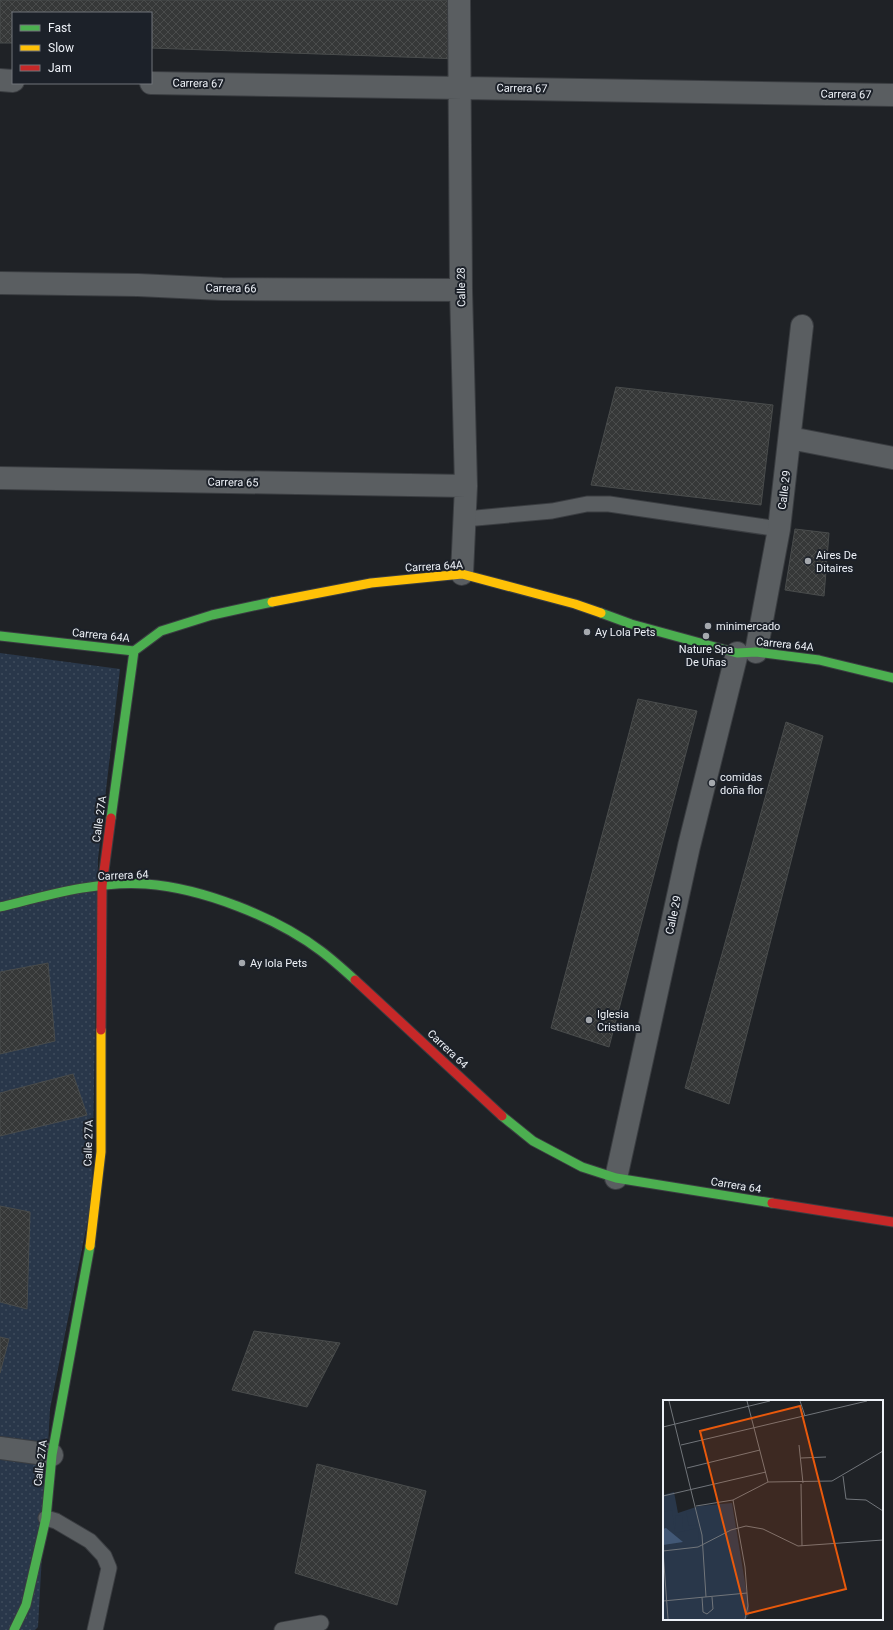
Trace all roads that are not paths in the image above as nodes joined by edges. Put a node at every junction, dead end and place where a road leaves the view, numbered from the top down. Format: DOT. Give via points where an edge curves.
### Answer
graph roads {
  1 [pos="459,0"];
  2 [pos="0,80"];
  3 [pos="12,81"];
  4 [pos="152,83"];
  5 [pos="459,87"];
  6 [pos="893,95"];
  7 [pos="0,283"];
  8 [pos="461,290"];
  9 [pos="802,326"];
  10 [pos="790,438"];
  11 [pos="893,458"];
  12 [pos="0,478"];
  13 [pos="466,486"];
  14 [pos="465,519"];
  15 [pos="779,529"];
  16 [pos="462,574"];
  17 [pos="0,636"];
  18 [pos="134,651"];
  19 [pos="746,652"];
  20 [pos="893,678"];
  21 [pos="102,886"];
  22 [pos="0,907"];
  23 [pos="616,1178"];
  24 [pos="893,1222"];
  25 [pos="0,1448"];
  26 [pos="52,1456"];
  27 [pos="46,1518"];
  28 [pos="321,1623"];
  29 [pos="14,1630"];
  30 [pos="95,1630"];
  31 [pos="282,1630"];
  1 -- 5 [label="street, Calle 28"];
  2 -- 3 [label="street"];
  4 -- 5 [label="street, Carrera 67"];
  5 -- 6 [label="street, Carrera 67"];
  5 -- 8 [label="street, Calle 28"];
  7 -- 8 [label="street, Carrera 66" via="222,289"];
  8 -- 13 [label="street, Calle 28"];
  9 -- 10 [label="street, Calle 29"];
  10 -- 11 [label="street"];
  10 -- 15 [label="street, Calle 29"];
  12 -- 13 [label="street, Carrera 65"];
  13 -- 14 [label="street, Calle 28"];
  14 -- 15 [label="lane" via="552,511 587,504 609,504"];
  14 -- 16 [label="street, Calle 28"];
  15 -- 19 [label="street, Calle 29"];
  16 -- 18 [label="street, Carrera 64A" via="371,583 212,615 161,631"];
  16 -- 19 [label="street, Carrera 64A" via="575,604 631,624"];
  17 -- 18 [label="street, Carrera 64A"];
  18 -- 21 [label="street, Calle 27A"];
  19 -- 20 [label="street, Carrera 64A" via="819,660"];
  19 -- 23 [label="street, Calle 29" via="689,846"];
  21 -- 22 [label="street, Carrera 64" via="57,893"];
  21 -- 23 [label="street, Carrera 64" via="146,884 188,891 226,902 275,924 320,950 487,1103 533,1141 582,1167"];
  21 -- 26 [label="street, Calle 27A" via="101,1152 92,1235"];
  23 -- 24 [label="street, Carrera 64"];
  25 -- 26 [label="street"];
  26 -- 27 [label="street, Calle 27A"];
  27 -- 29 [label="street, Calle 27A" via="26,1605"];
  27 -- 30 [label="lane" via="90,1541 104,1556 109,1568"];
  28 -- 31 [label="lane"];
}
